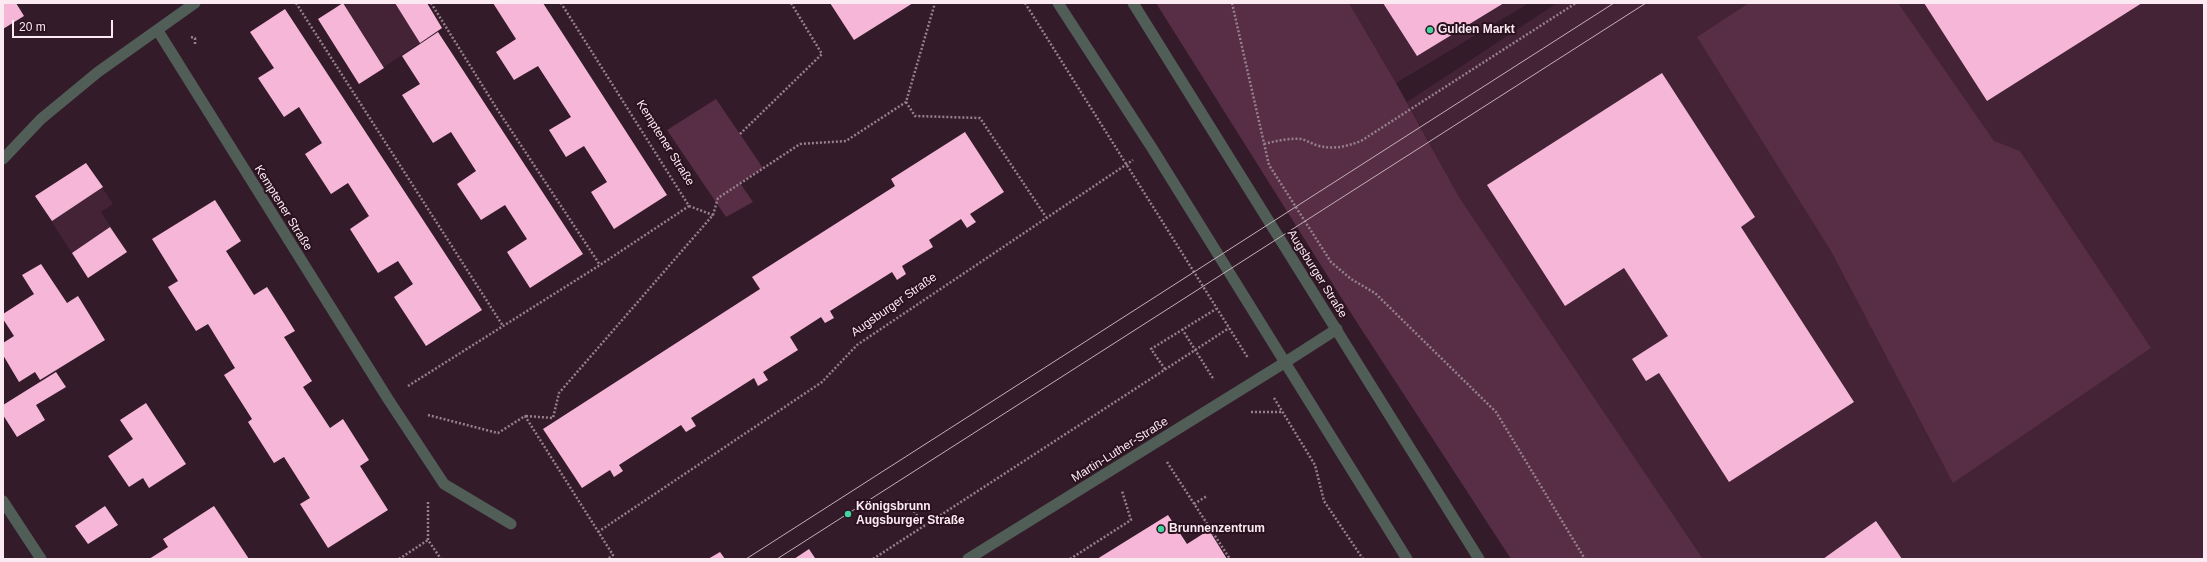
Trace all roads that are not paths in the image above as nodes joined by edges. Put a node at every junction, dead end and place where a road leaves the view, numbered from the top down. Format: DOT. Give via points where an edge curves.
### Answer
graph roads {
  1 [pos="195,3"];
  2 [pos="1058,3"];
  3 [pos="1132,3"];
  4 [pos="158,31"];
  5 [pos="3,159"];
  6 [pos="1336,329"];
  7 [pos="1284,362"];
  8 [pos="3,501"];
  9 [pos="511,524"];
  10 [pos="41,559"];
  11 [pos="968,559"];
  12 [pos="1407,559"];
  13 [pos="1479,559"];
  1 -- 4 [label="street"];
  2 -- 7 [label="street" via="1152,148"];
  3 -- 6 [label="street, Augsburger Straße"];
  4 -- 5 [label="street" via="98,72 41,119"];
  4 -- 9 [label="street, Kemptener Straße" via="444,484"];
  6 -- 7 [label="street, Martin-Luther-Straße"];
  6 -- 13 [label="street, Augsburger Straße"];
  7 -- 11 [label="street, Martin-Luther-Straße"];
  7 -- 12 [label="street"];
  8 -- 10 [label="street"];
}
